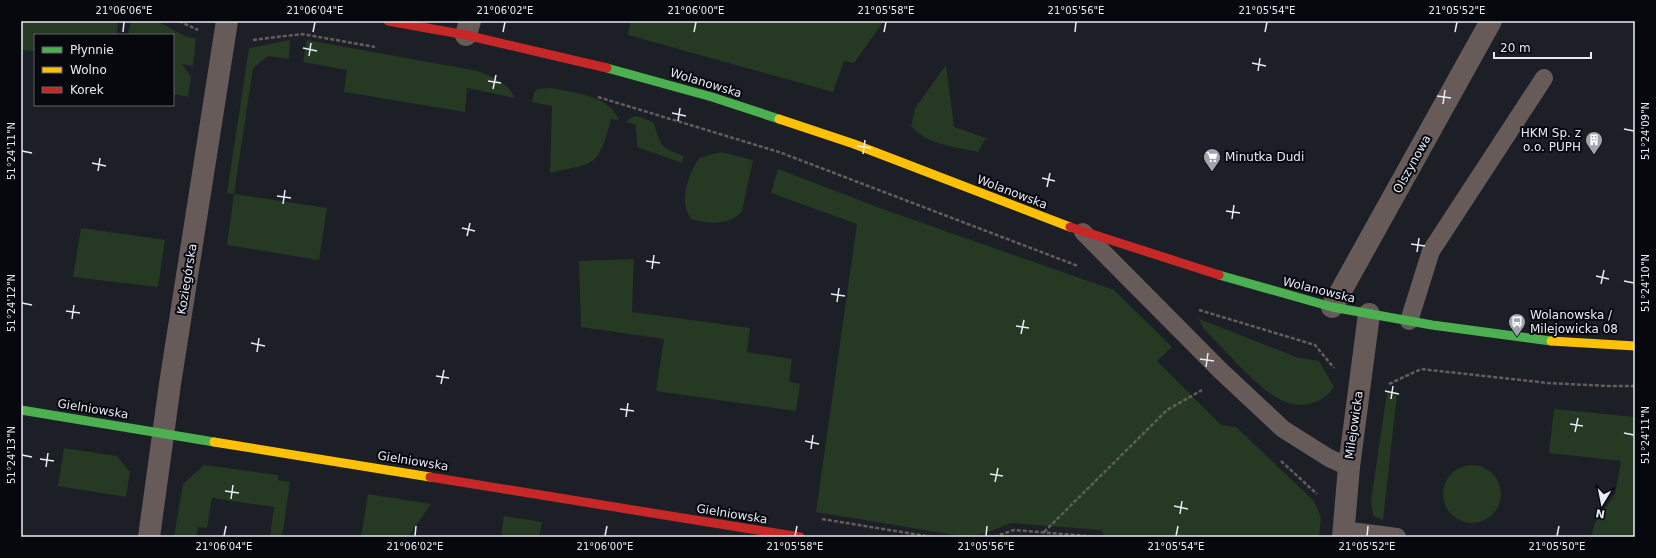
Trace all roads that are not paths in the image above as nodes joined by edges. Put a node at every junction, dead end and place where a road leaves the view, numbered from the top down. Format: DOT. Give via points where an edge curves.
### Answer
graph roads {
  1 [pos="388,21"];
  2 [pos="1491,21"];
  3 [pos="468,28"];
  4 [pos="226,29"];
  5 [pos="1544,78"];
  6 [pos="1083,232"];
  7 [pos="1332,306"];
  8 [pos="1369,314"];
  9 [pos="1409,321"];
  10 [pos="1635,346"];
  11 [pos="21,410"];
  12 [pos="164,432"];
  13 [pos="1348,467"];
  14 [pos="1343,533"];
  15 [pos="149,537"];
  16 [pos="800,537"];
  17 [pos="1397,537"];
  1 -- 3 [label="street, Wolanowska"];
  2 -- 7 [label="street, Olszynowa"];
  3 -- 6 [label="street, Wolanowska" via="712,97 854,144"];
  4 -- 12 [label="street, Koziegórska"];
  5 -- 9 [label="lane" via="1431,251"];
  6 -- 7 [label="street, Wolanowska" via="1238,281"];
  6 -- 13 [label="lane" via="1283,429 1328,458"];
  7 -- 8 [label="street, Wolanowska"];
  8 -- 9 [label="street, Wolanowska"];
  8 -- 13 [label="street, Milejowicka"];
  9 -- 10 [label="street, Wolanowska" via="1559,342"];
  11 -- 12 [label="street, Gielniowska"];
  12 -- 15 [label="street, Koziegórska"];
  12 -- 16 [label="street, Gielniowska"];
  13 -- 14 [label="street, Milejowicka"];
  14 -- 17 [label="lane"];
}
